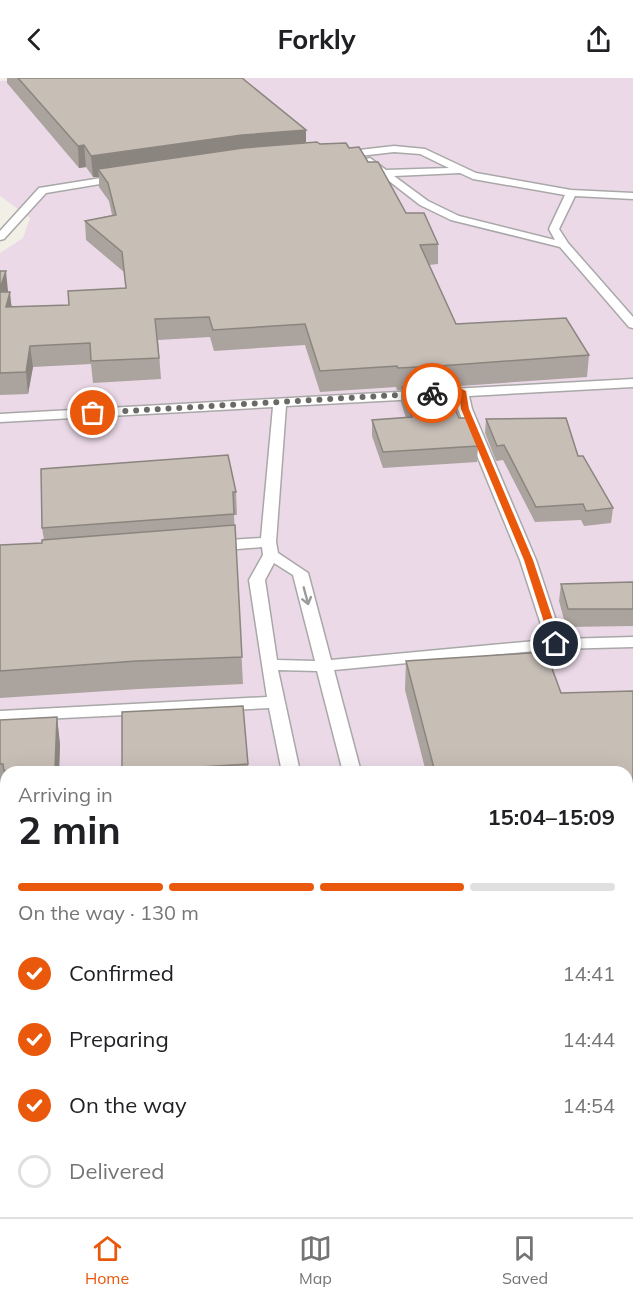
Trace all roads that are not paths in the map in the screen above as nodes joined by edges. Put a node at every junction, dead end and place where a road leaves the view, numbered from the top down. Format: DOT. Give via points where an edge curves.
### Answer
graph roads {
  1 [pos="358,154"];
  2 [pos="335,155"];
  3 [pos="463,171"];
  4 [pos="383,173"];
  5 [pos="131,176"];
  6 [pos="572,193"];
  7 [pos="633,196"];
  8 [pos="0,237"];
  9 [pos="564,245"];
  10 [pos="633,324"];
  11 [pos="633,383"];
  12 [pos="462,391"];
  13 [pos="280,402"];
  14 [pos="0,418"];
  15 [pos="198,547"];
  16 [pos="270,548"];
  17 [pos="633,642"];
  18 [pos="556,644"];
  19 [pos="269,665"];
  20 [pos="325,666"];
  21 [pos="277,702"];
  22 [pos="0,716"];
  23 [pos="290,766"];
  24 [pos="350,766"];
  1 -- 2 [label="lane"];
  1 -- 3 [label="lane" via="394,149 422,151"];
  1 -- 4 [label="lane"];
  3 -- 4 [label="lane"];
  3 -- 6 [label="lane"];
  4 -- 9 [label="lane" via="424,203 455,218"];
  5 -- 8 [label="lane" via="43,190"];
  6 -- 7 [label="lane"];
  6 -- 9 [label="lane" via="554,229"];
  9 -- 10 [label="lane"];
  11 -- 12 [label="lane"];
  12 -- 13 [label="lane"];
  12 -- 18 [label="lane" via="465,409 528,560"];
  13 -- 14 [label="lane"];
  13 -- 16 [label="lane"];
  15 -- 16 [label="lane"];
  16 -- 19 [label="lane" via="257,580"];
  16 -- 20 [label="lane, one-way" via="300,573"];
  17 -- 18 [label="lane"];
  18 -- 20 [label="lane"];
  19 -- 20 [label="lane"];
  19 -- 21 [label="lane"];
  20 -- 24 [label="lane"];
  21 -- 22 [label="lane"];
  21 -- 23 [label="lane"];
}
